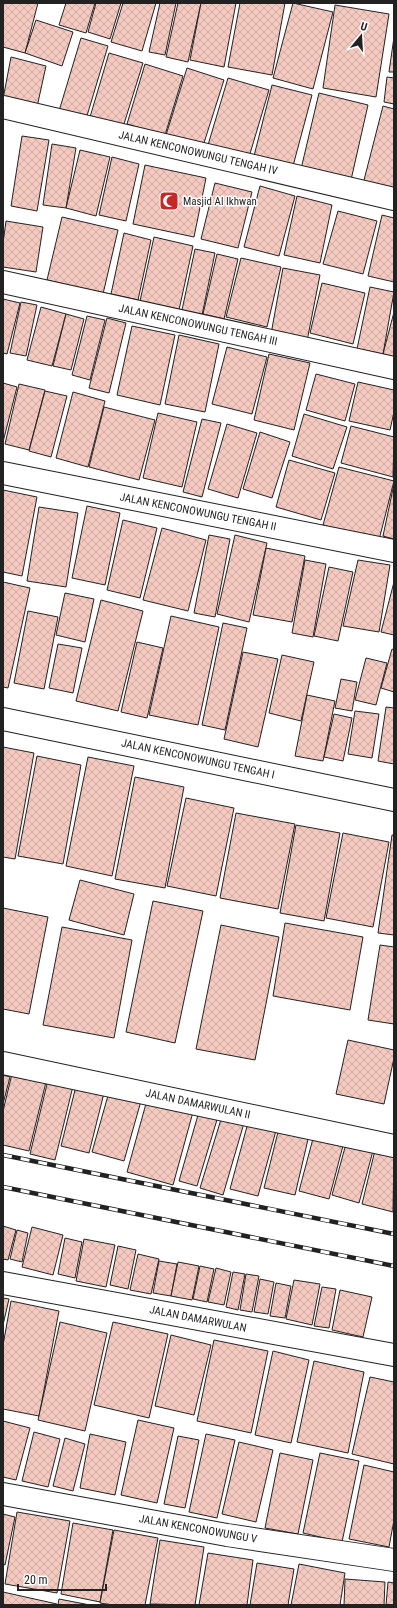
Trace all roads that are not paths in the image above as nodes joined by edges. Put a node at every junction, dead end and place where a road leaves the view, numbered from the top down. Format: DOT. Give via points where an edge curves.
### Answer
graph roads {
  1 [pos="3,107"];
  2 [pos="394,199"];
  3 [pos="3,282"];
  4 [pos="394,368"];
  5 [pos="3,474"];
  6 [pos="394,551"];
  7 [pos="3,719"];
  8 [pos="394,800"];
  9 [pos="3,1063"];
  10 [pos="394,1146"];
  11 [pos="3,1283"];
  12 [pos="394,1355"];
  13 [pos="3,1494"];
  14 [pos="394,1560"];
  1 -- 2 [label="street, JALAN KENCONOWUNGU TENGAH IV"];
  3 -- 4 [label="street, JALAN KENCONOWUNGU TENGAH III"];
  5 -- 6 [label="street, JALAN KENCONOWUNGU TENGAH II"];
  7 -- 8 [label="street, JALAN KENCONOWUNGU TENGAH I"];
  9 -- 10 [label="street, JALAN DAMARWULAN II"];
  11 -- 12 [label="street, JALAN DAMARWULAN"];
  13 -- 14 [label="street, JALAN KENCONOWUNGU V" via="227,1535"];
}
